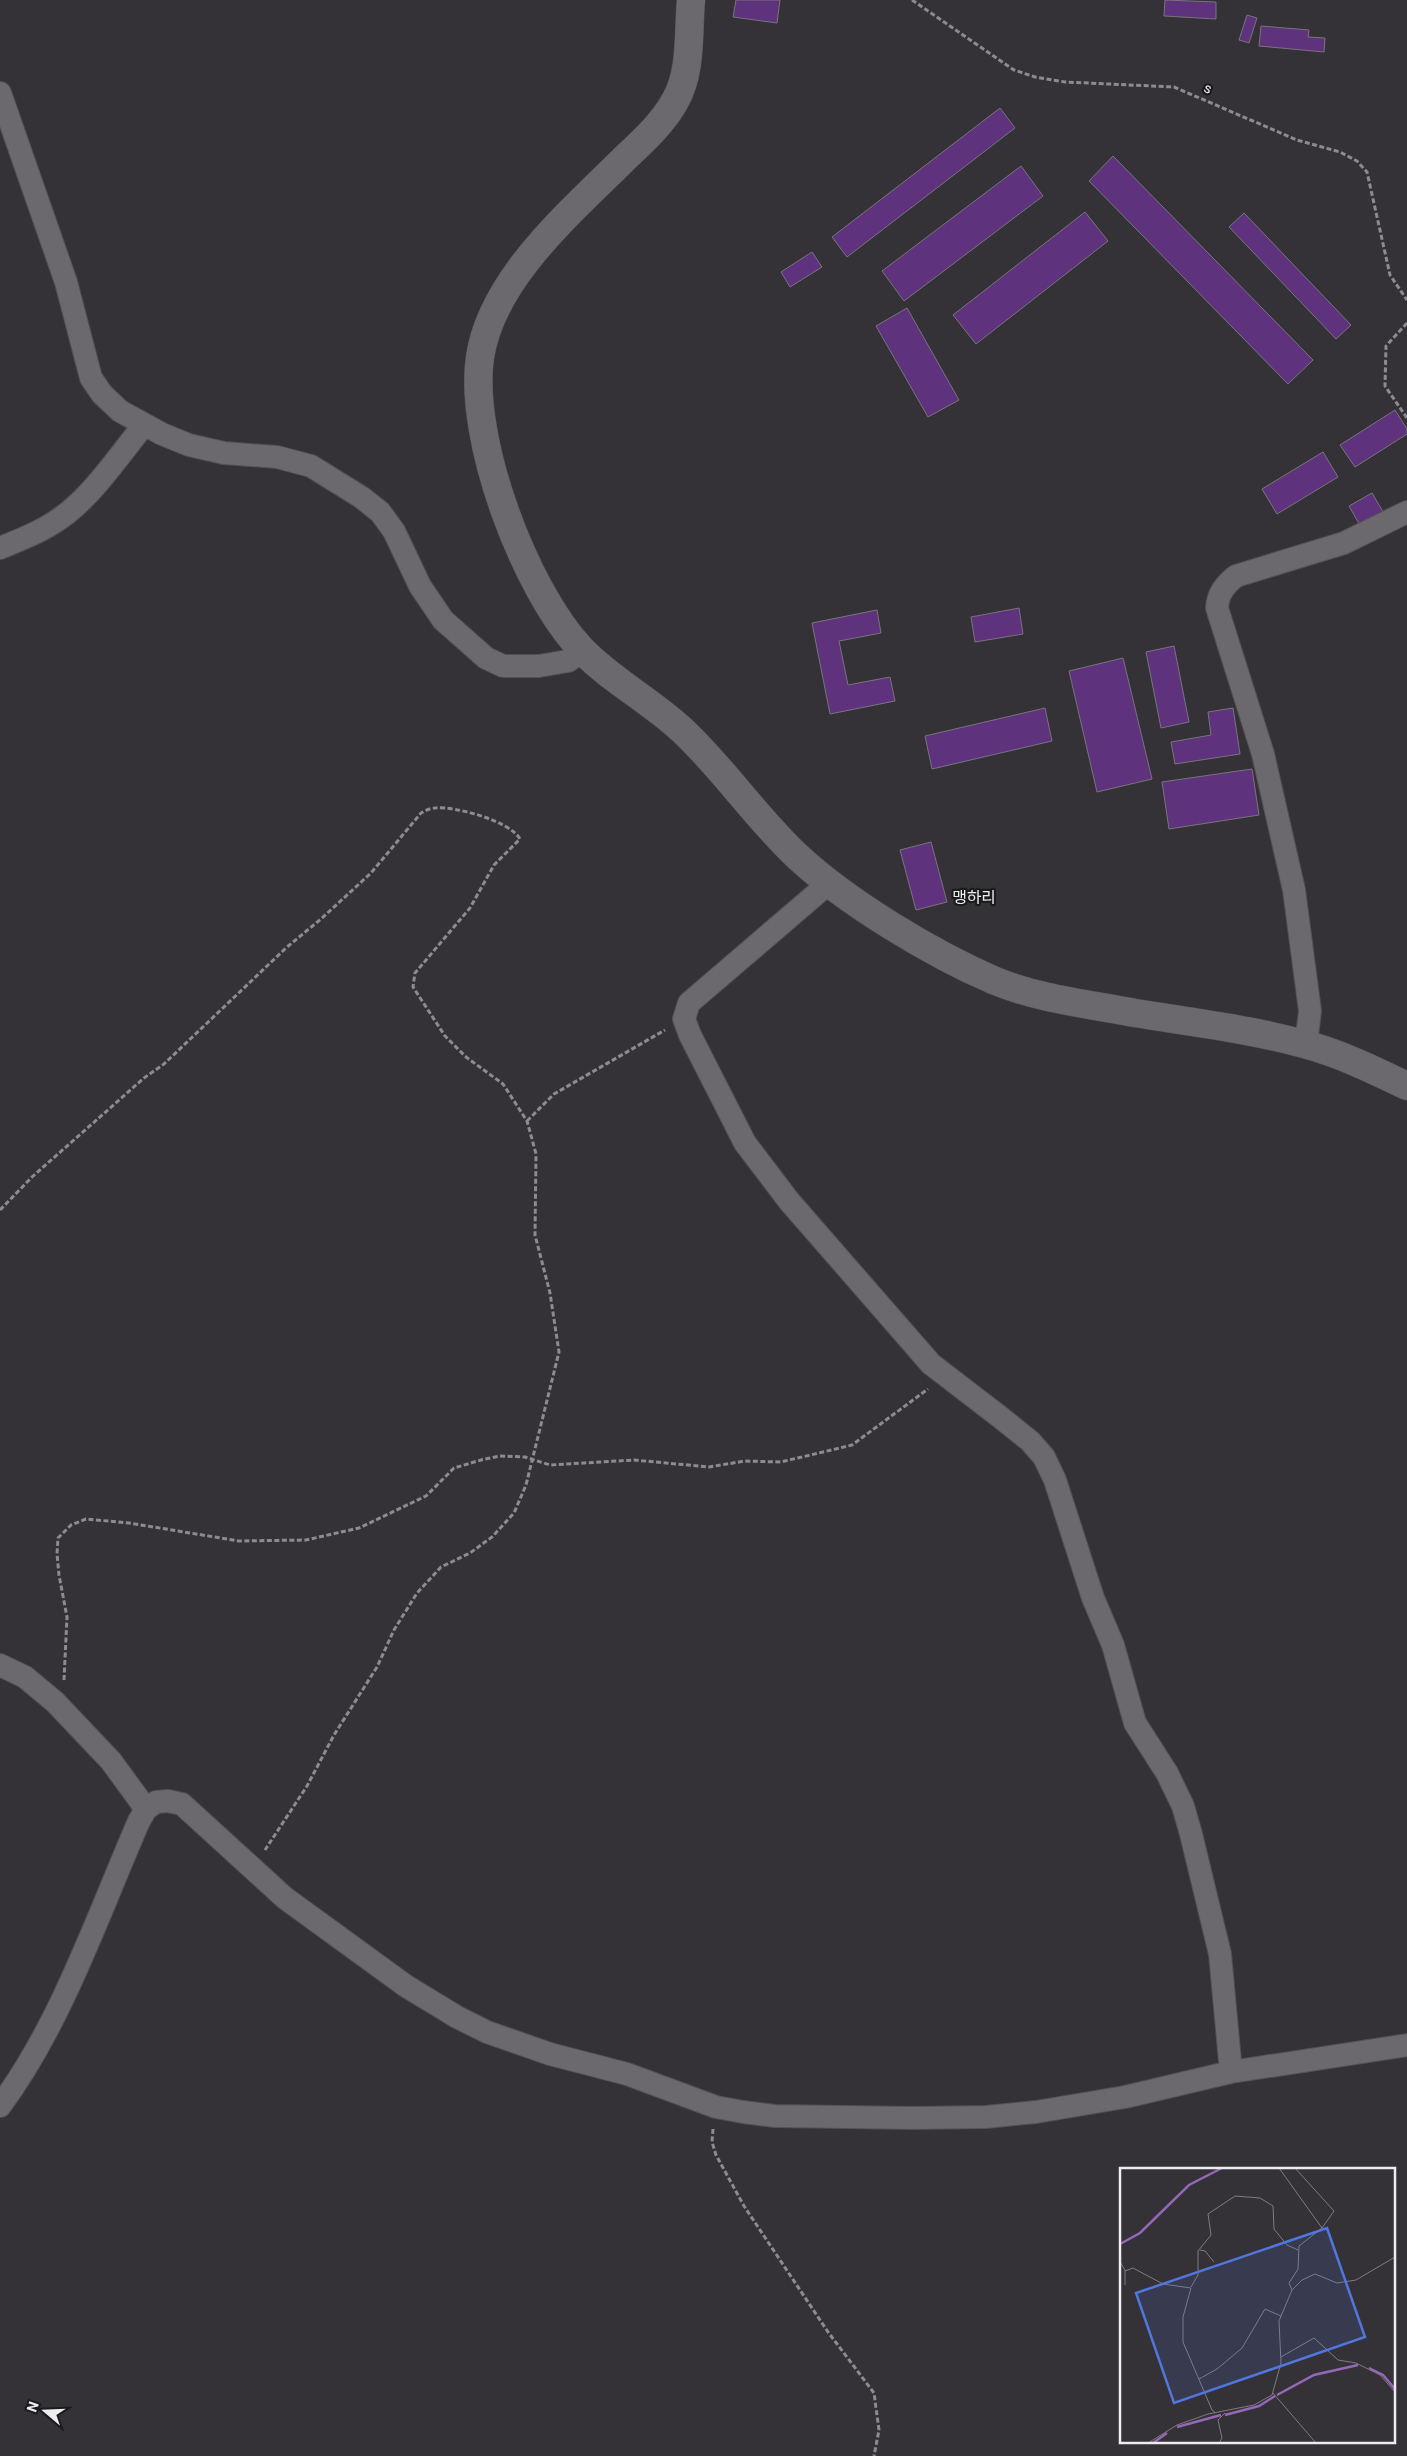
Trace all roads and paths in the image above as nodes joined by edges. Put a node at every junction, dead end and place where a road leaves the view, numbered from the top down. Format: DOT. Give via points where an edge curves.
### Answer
graph roads {
  1 [pos="691,0"];
  2 [pos="912,0"];
  3 [pos="0,93"];
  4 [pos="1407,300"];
  5 [pos="1407,323"];
  6 [pos="1407,418"];
  7 [pos="144,424"];
  8 [pos="1407,512"];
  9 [pos="0,548"];
  10 [pos="583,651"];
  11 [pos="829,883"];
  12 [pos="684,1019"];
  13 [pos="1306,1044"];
  14 [pos="1407,1086"];
  15 [pos="527,1121"];
  16 [pos="0,1210"];
  17 [pos="945,1377"];
  18 [pos="531,1459"];
  19 [pos="0,1666"];
  20 [pos="55,1702"];
  21 [pos="146,1809"];
  22 [pos="252,1868"];
  23 [pos="1407,2045"];
  24 [pos="1232,2072"];
  25 [pos="0,2106"];
  26 [pos="716,2107"];
  27 [pos="874,2456"];
  1 -- 10 [label="street" via="686,66 676,100 633,151 539,244 501,300 480,355 482,415 500,500 537,585"];
  2 -- 4 [label="path, s" via="1014,70 1065,82 1174,87 1297,140 1340,152 1358,161 1367,172 1390,275"];
  3 -- 7 [label="street" via="66,282 91,378 120,411"];
  5 -- 6 [label="path" via="1386,346 1385,386"];
  7 -- 9 [label="street" via="63,516 36,533"];
  7 -- 10 [label="street" via="189,445 224,453 278,457 311,466 361,497 380,512 394,531 420,586 443,620 486,658 503,666 538,666 568,661"];
  8 -- 13 [label="street" via="1344,543 1236,576 1218,598 1217,608 1263,754 1294,890 1310,1011"];
  10 -- 11 [label="street" via="682,730 763,821"];
  11 -- 12 [label="street" via="689,1003"];
  11 -- 13 [label="street" via="886,922 941,953 995,981 1024,991"];
  12 -- 15 [label="path" via="554,1094"];
  12 -- 17 [label="street" via="744,1143 872,1299"];
  13 -- 14 [label="street"];
  15 -- 16 [label="path" via="503,1084 466,1058 445,1036 413,986 415,974 470,908 494,865 520,839 516,831 494,822 449,808 432,808 421,813 371,873 287,946 164,1064 32,1177"];
  15 -- 18 [label="path" via="536,1154 535,1235 550,1293 559,1352"];
  17 -- 18 [label="path" via="852,1445 782,1462 745,1461 709,1467 634,1460 550,1465"];
  17 -- 24 [label="street" via="1030,1442 1044,1457 1055,1480 1081,1565 1113,1645 1135,1723 1167,1773 1183,1806 1220,1954"];
  18 -- 20 [label="path" via="500,1456 454,1468 426,1496 359,1528 306,1540 223,1540 108,1520 86,1519 71,1525 58,1538 57,1546 67,1617 64,1685"];
  18 -- 22 [label="path" via="526,1485 514,1513 492,1537 470,1553 441,1566 418,1593 307,1786"];
  19 -- 20 [label="street" via="25,1677"];
  20 -- 21 [label="street" via="111,1761"];
  21 -- 22 [label="street" via="156,1802 182,1804"];
  21 -- 25 [label="street" via="45,2038"];
  22 -- 26 [label="street" via="284,1898 406,1986 457,2017 514,2042 627,2074"];
  23 -- 24 [label="street"];
  24 -- 26 [label="street" via="1087,2104 986,2116 775,2116"];
  26 -- 27 [label="path" via="712,2142 725,2173 767,2242 874,2393 878,2430"];
}
